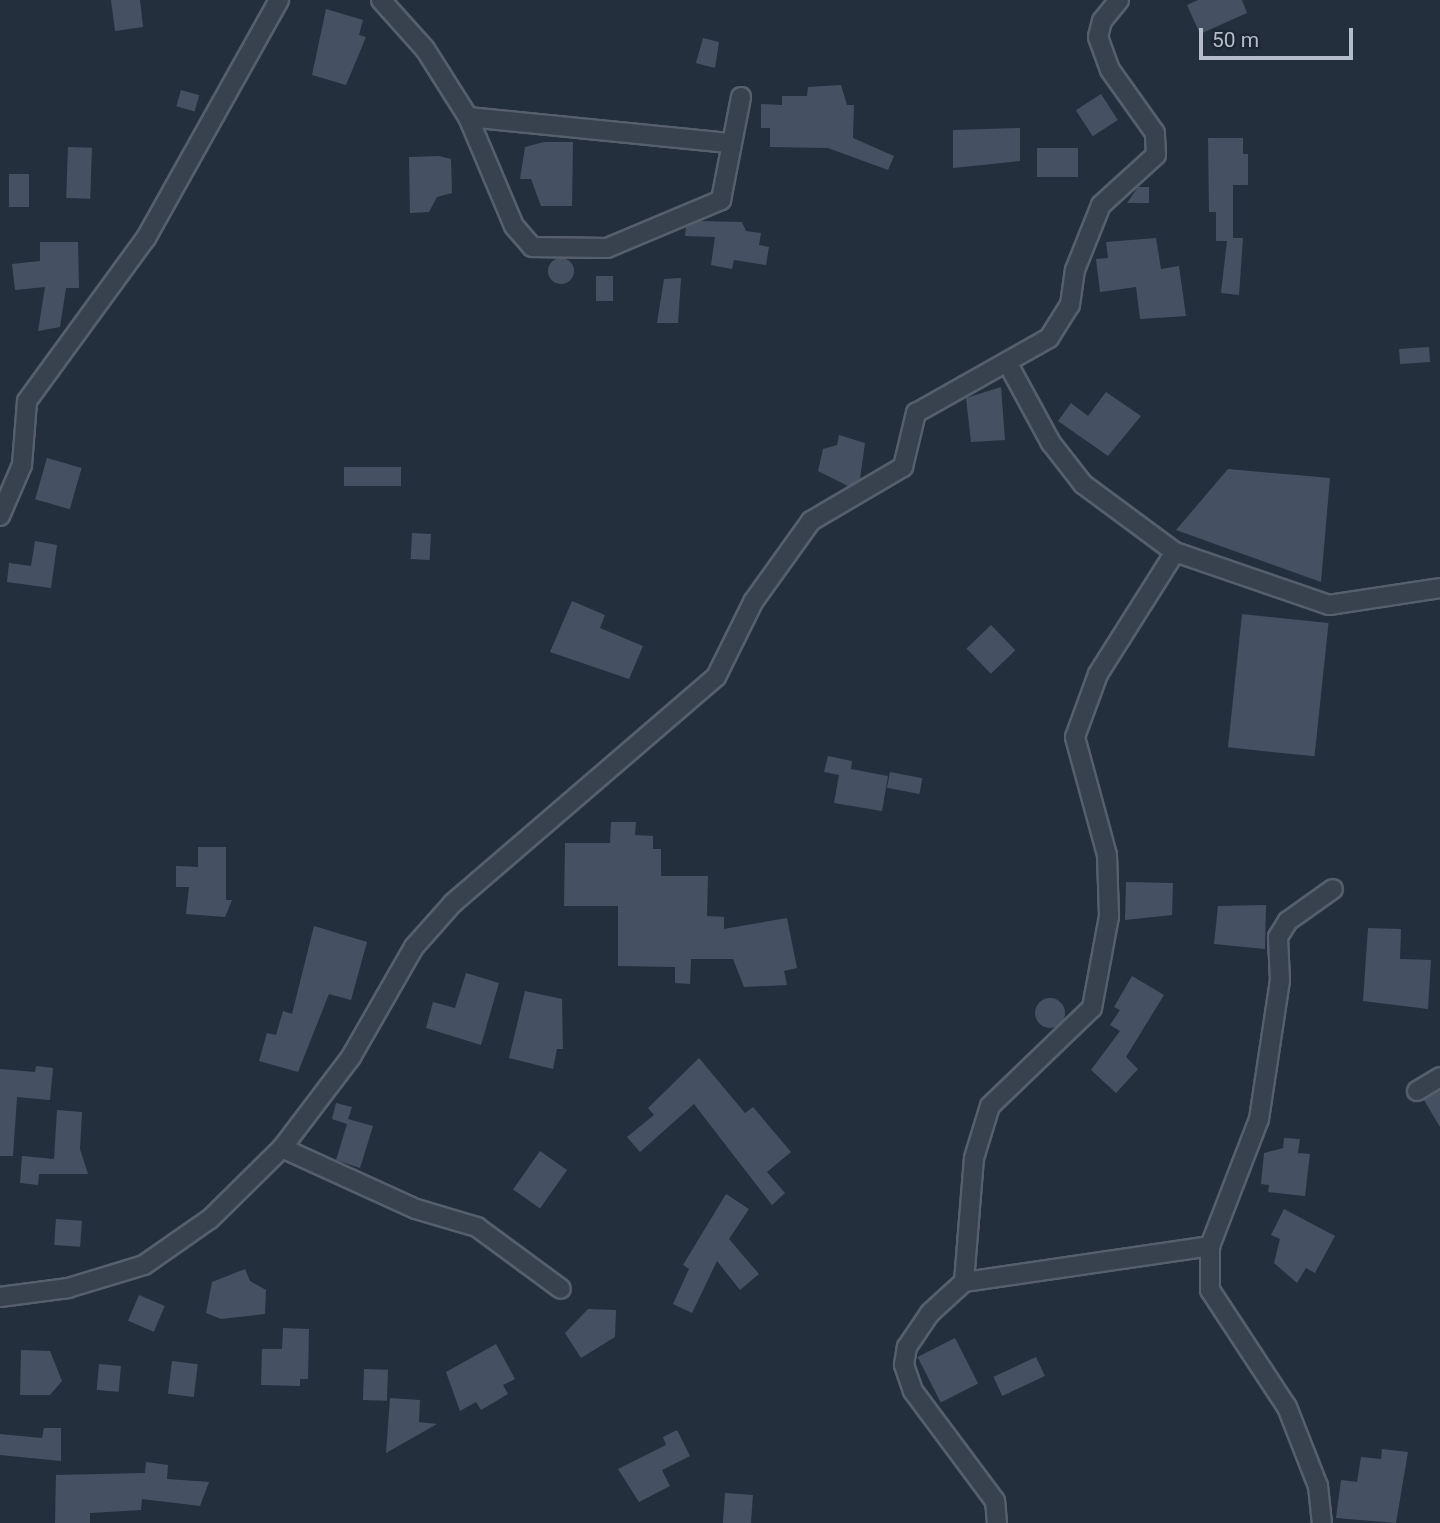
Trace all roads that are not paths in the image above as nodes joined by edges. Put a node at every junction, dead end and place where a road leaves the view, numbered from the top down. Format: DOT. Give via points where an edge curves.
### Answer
graph roads {
  1 [pos="279,0"];
  2 [pos="381,0"];
  3 [pos="1119,0"];
  4 [pos="741,97"];
  5 [pos="468,117"];
  6 [pos="729,143"];
  7 [pos="1007,362"];
  8 [pos="0,516"];
  9 [pos="1175,552"];
  10 [pos="1440,589"];
  11 [pos="1333,889"];
  12 [pos="1440,1077"];
  13 [pos="1417,1091"];
  14 [pos="282,1148"];
  15 [pos="1210,1246"];
  16 [pos="964,1282"];
  17 [pos="561,1289"];
  18 [pos="0,1297"];
  19 [pos="997,1523"];
  20 [pos="1322,1523"];
  1 -- 8 [label="street" via="146,238 27,401 22,465"];
  2 -- 5 [label="street" via="425,49"];
  3 -- 7 [label="street" via="1102,21 1098,37 1111,70 1155,133 1156,155 1101,205 1062,321 1049,338"];
  4 -- 6 [label="street"];
  5 -- 6 [label="street"];
  5 -- 6 [label="street" via="521,240 532,247 574,253 607,248 721,200"];
  7 -- 9 [label="street" via="1051,443 1083,484"];
  7 -- 14 [label="street" via="916,414 903,467 811,521 696,700 453,903 414,947 351,1057"];
  9 -- 10 [label="street" via="1329,605"];
  9 -- 16 [label="street" via="1098,674 1074,737 1107,855 1110,916 1092,1008 1005,1089 984,1118 974,1157"];
  11 -- 15 [label="street" via="1288,921 1278,937 1280,980 1259,1119"];
  12 -- 13 [label="street"];
  14 -- 17 [label="street" via="416,1209 477,1227"];
  14 -- 18 [label="street" via="210,1219 144,1265 68,1288"];
  15 -- 16 [label="street"];
  15 -- 20 [label="street" via="1210,1290 1287,1407 1318,1486"];
  16 -- 19 [label="street" via="930,1313 907,1347 904,1365 914,1391 995,1502"];
}
